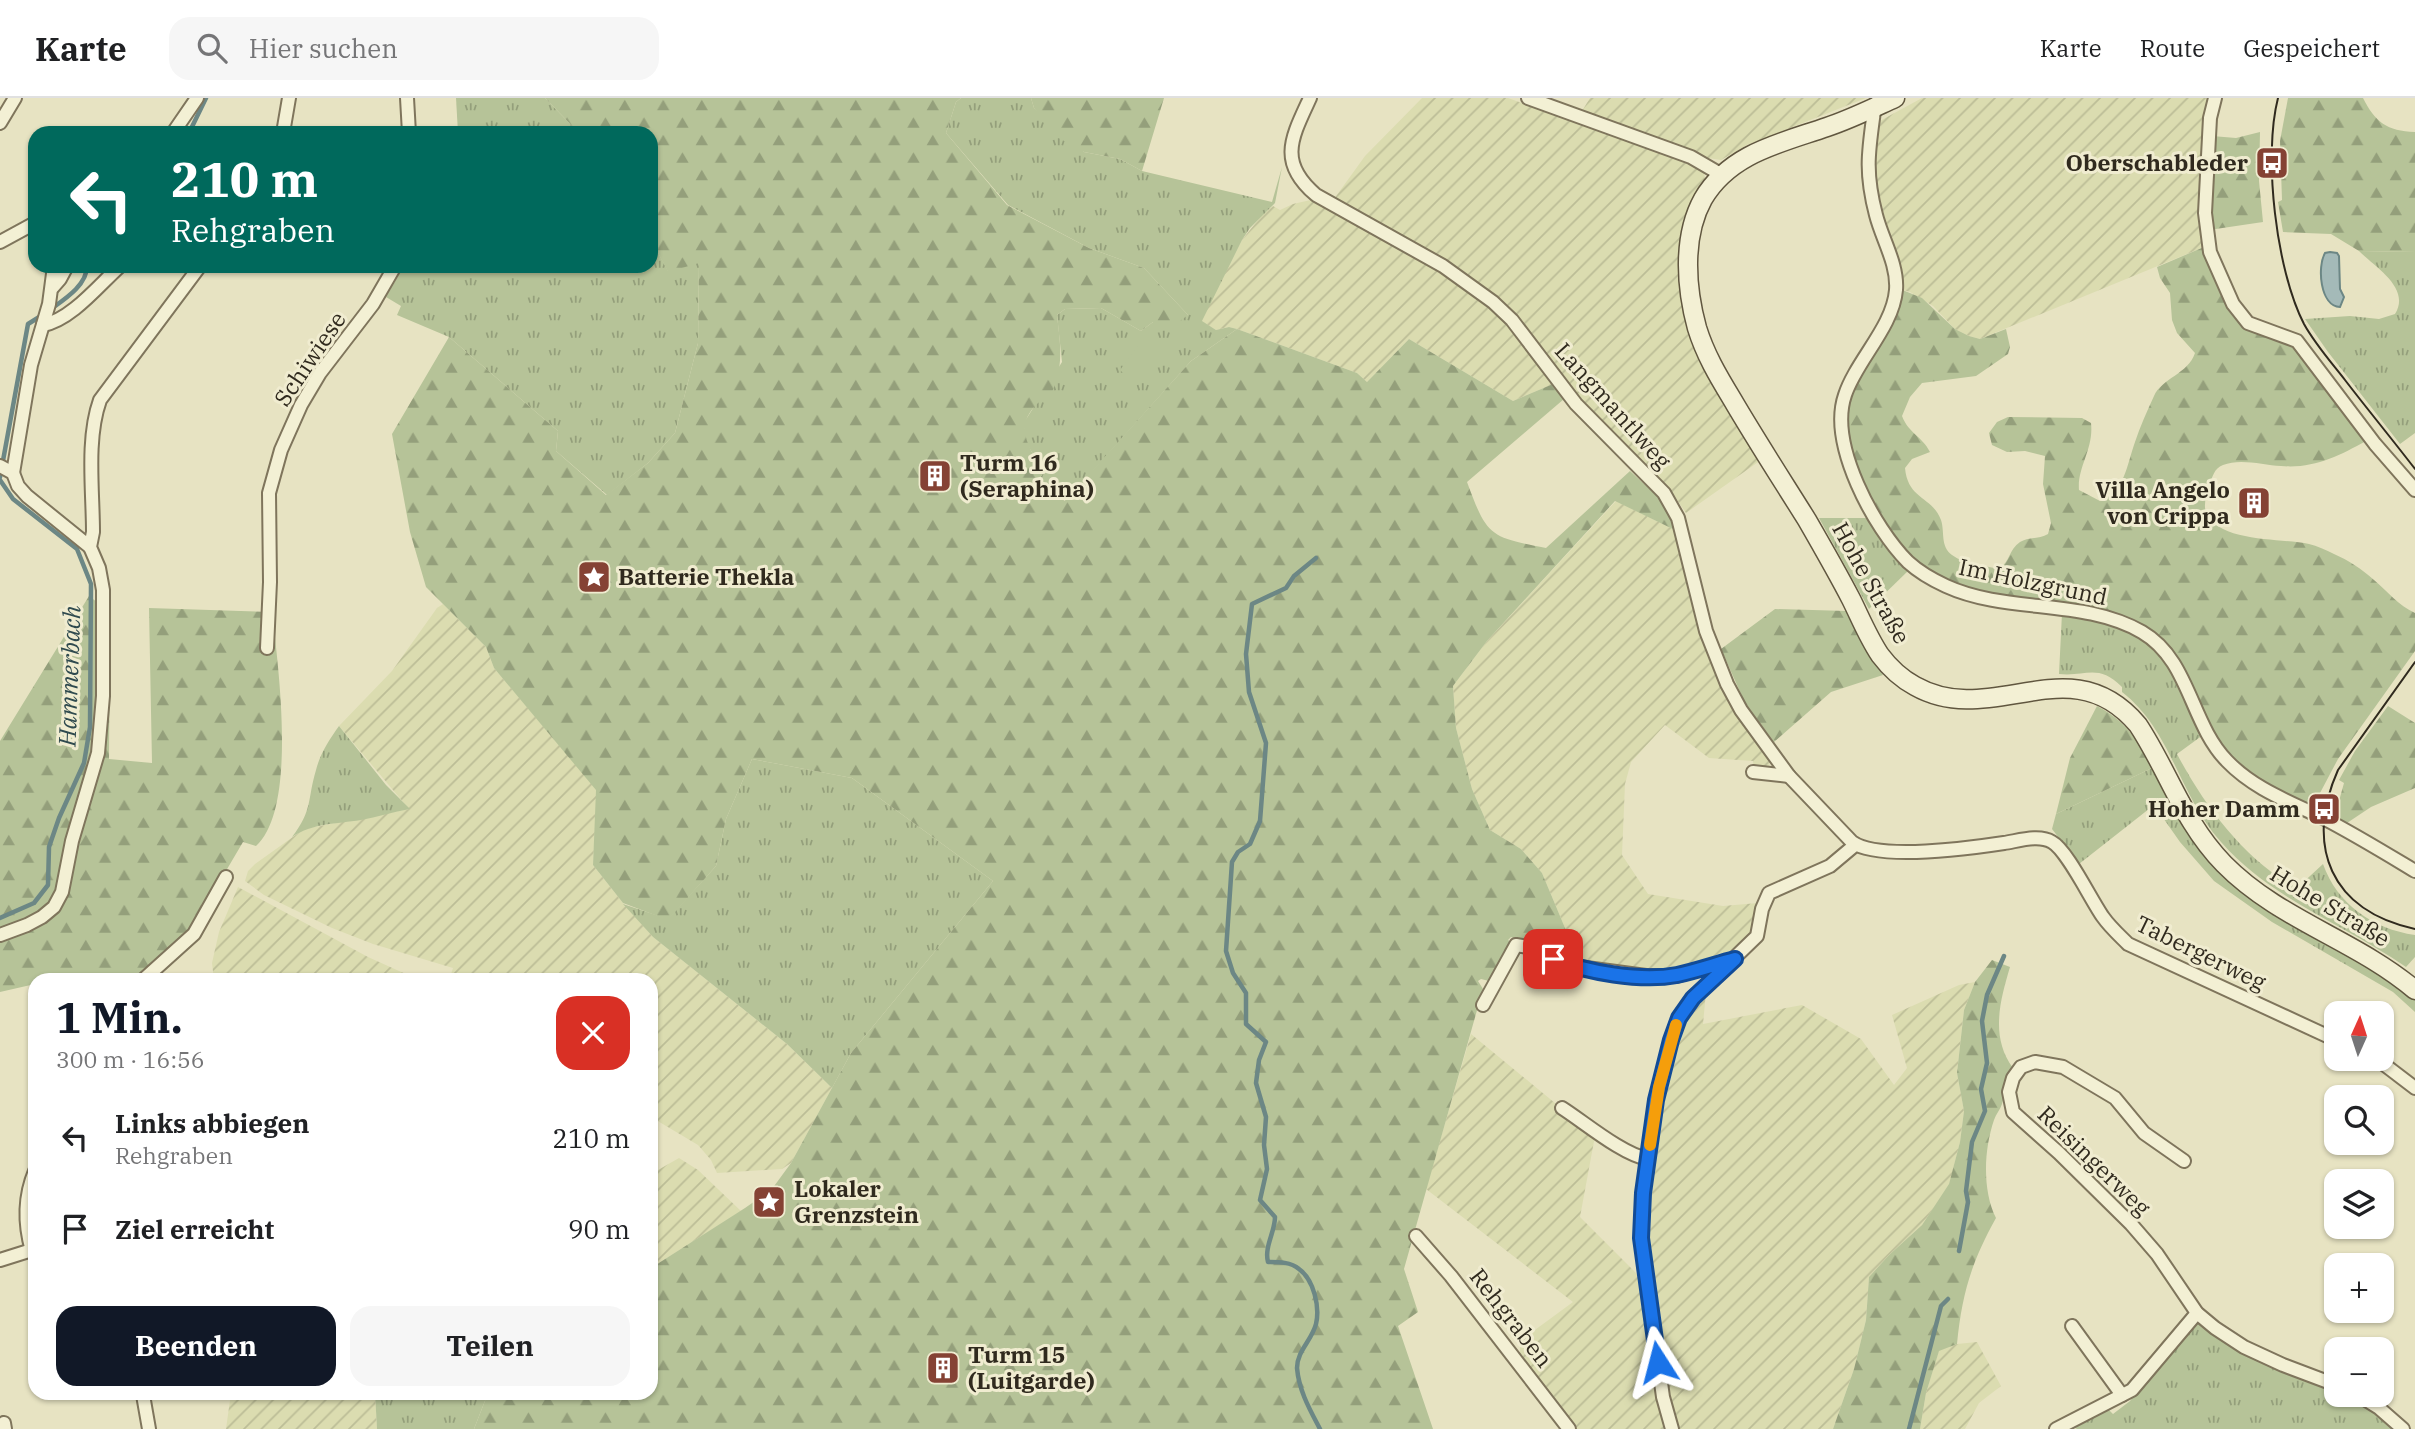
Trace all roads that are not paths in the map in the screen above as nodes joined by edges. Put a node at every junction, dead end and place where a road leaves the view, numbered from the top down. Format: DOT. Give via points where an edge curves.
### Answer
graph roads {
  1 [pos="15,98"];
  2 [pos="197,98"];
  3 [pos="289,98"];
  4 [pos="407,98"];
  5 [pos="1310,98"];
  6 [pos="1528,98"];
  7 [pos="1895,98"];
  8 [pos="2214,98"];
  9 [pos="1875,103"];
  10 [pos="0,123"];
  11 [pos="178,126"];
  12 [pos="284,126"];
  13 [pos="409,126"];
  14 [pos="1722,175"];
  15 [pos="28,227"];
  16 [pos="0,242"];
  17 [pos="53,273"];
  18 [pos="63,273"];
  19 [pos="112,273"];
  20 [pos="195,273"];
  21 [pos="392,273"];
  22 [pos="52,288"];
  23 [pos="46,315"];
  24 [pos="5,469"];
  25 [pos="2415,490"];
  26 [pos="90,547"];
  27 [pos="267,648"];
  28 [pos="1754,772"];
  29 [pos="1789,776"];
  30 [pos="1855,845"];
  31 [pos="2415,871"];
  32 [pos="226,877"];
  33 [pos="0,935"];
  34 [pos="1735,959"];
  35 [pos="149,973"];
  36 [pos="2415,990"];
  37 [pos="1483,1005"];
  38 [pos="2324,1034"];
  39 [pos="2393,1071"];
  40 [pos="2415,1088"];
  41 [pos="1562,1108"];
  42 [pos="1648,1159"];
  43 [pos="2184,1161"];
  44 [pos="28,1194"];
  45 [pos="28,1226"];
  46 [pos="1416,1236"];
  47 [pos="28,1252"];
  48 [pos="0,1260"];
  49 [pos="2197,1313"];
  50 [pos="2072,1326"];
  51 [pos="2324,1380"];
  52 [pos="2122,1395"];
  53 [pos="144,1400"];
  54 [pos="2377,1407"];
  55 [pos="149,1429"];
  56 [pos="1569,1429"];
  57 [pos="1672,1429"];
  58 [pos="2056,1429"];
  59 [pos="2403,1429"];
  1 -- 10 [label="street"];
  2 -- 11 [label="street"];
  3 -- 12 [label="street"];
  4 -- 13 [label="street"];
  5 -- 29 [label="street, Langmantlweg" via="1292,143 1291,158 1303,181 1316,195 1434,261 1493,302 1586,414 1668,498 1678,518 1714,653 1741,710"];
  6 -- 14 [label="street" via="1691,156"];
  7 -- 9 [label="main road, Hohe Straße"];
  8 -- 25 [label="street" via="2205,214 2210,252 2233,304 2248,323 2297,341"];
  9 -- 14 [label="main road, Hohe Straße" via="1846,120 1754,152"];
  9 -- 31 [label="street, Im Holzgrund" via="1867,169 1896,288 1889,314 1845,395 1841,411 1853,474 1883,530 1910,564 1964,593 2091,614 2140,631 2169,657 2214,744 2243,776"];
  14 -- 36 [label="main road, Hohe Straße" via="1702,201 1690,236 1689,285 1701,339 1715,371 1837,572 1882,658 1918,688 1954,699 2060,687 2110,700 2138,724 2193,827 2226,866 2277,906 2368,957"];
  15 -- 16 [label="street"];
  17 -- 22 [label="street"];
  18 -- 22 [label="street"];
  19 -- 23 [label="street" via="58,321"];
  20 -- 26 [label="street" via="100,400 92,436"];
  21 -- 27 [label="street, Schiwiese" via="320,373 281,450 269,493"];
  22 -- 23 [label="street"];
  23 -- 24 [label="street"];
  24 -- 26 [label="street" via="27,496"];
  26 -- 33 [label="street" via="103,590 98,753 54,907 27,925"];
  28 -- 29 [label="street"];
  29 -- 30 [label="street"];
  30 -- 34 [label="street" via="1830,866 1769,893 1757,936"];
  30 -- 38 [label="street, Tabergerweg" via="1871,850 1935,852 2049,840 2128,944"];
  32 -- 35 [label="street" via="194,934"];
  34 -- 37 [label="street" via="1676,975 1646,976 1579,967 1516,945"];
  34 -- 42 [label="street" via="1693,998 1676,1024 1656,1100"];
  39 -- 40 [label="street"];
  41 -- 42 [label="street" via="1625,1150"];
  42 -- 57 [label="street" via="1641,1238 1654,1343"];
  43 -- 49 [label="street, Reisingerweg" via="2144,1133 2115,1098 2063,1067 2035,1062 2021,1067 2013,1078 2009,1092 2013,1112 2131,1224"];
  44 -- 45 [label="street"];
  46 -- 56 [label="street, Rehgraben"];
  47 -- 48 [label="street"];
  49 -- 51 [label="street, Reisingerweg" via="2244,1347"];
  49 -- 52 [label="street" via="2132,1390"];
  50 -- 52 [label="street"];
  52 -- 58 [label="street"];
  53 -- 55 [label="street"];
  54 -- 59 [label="street"];
}
